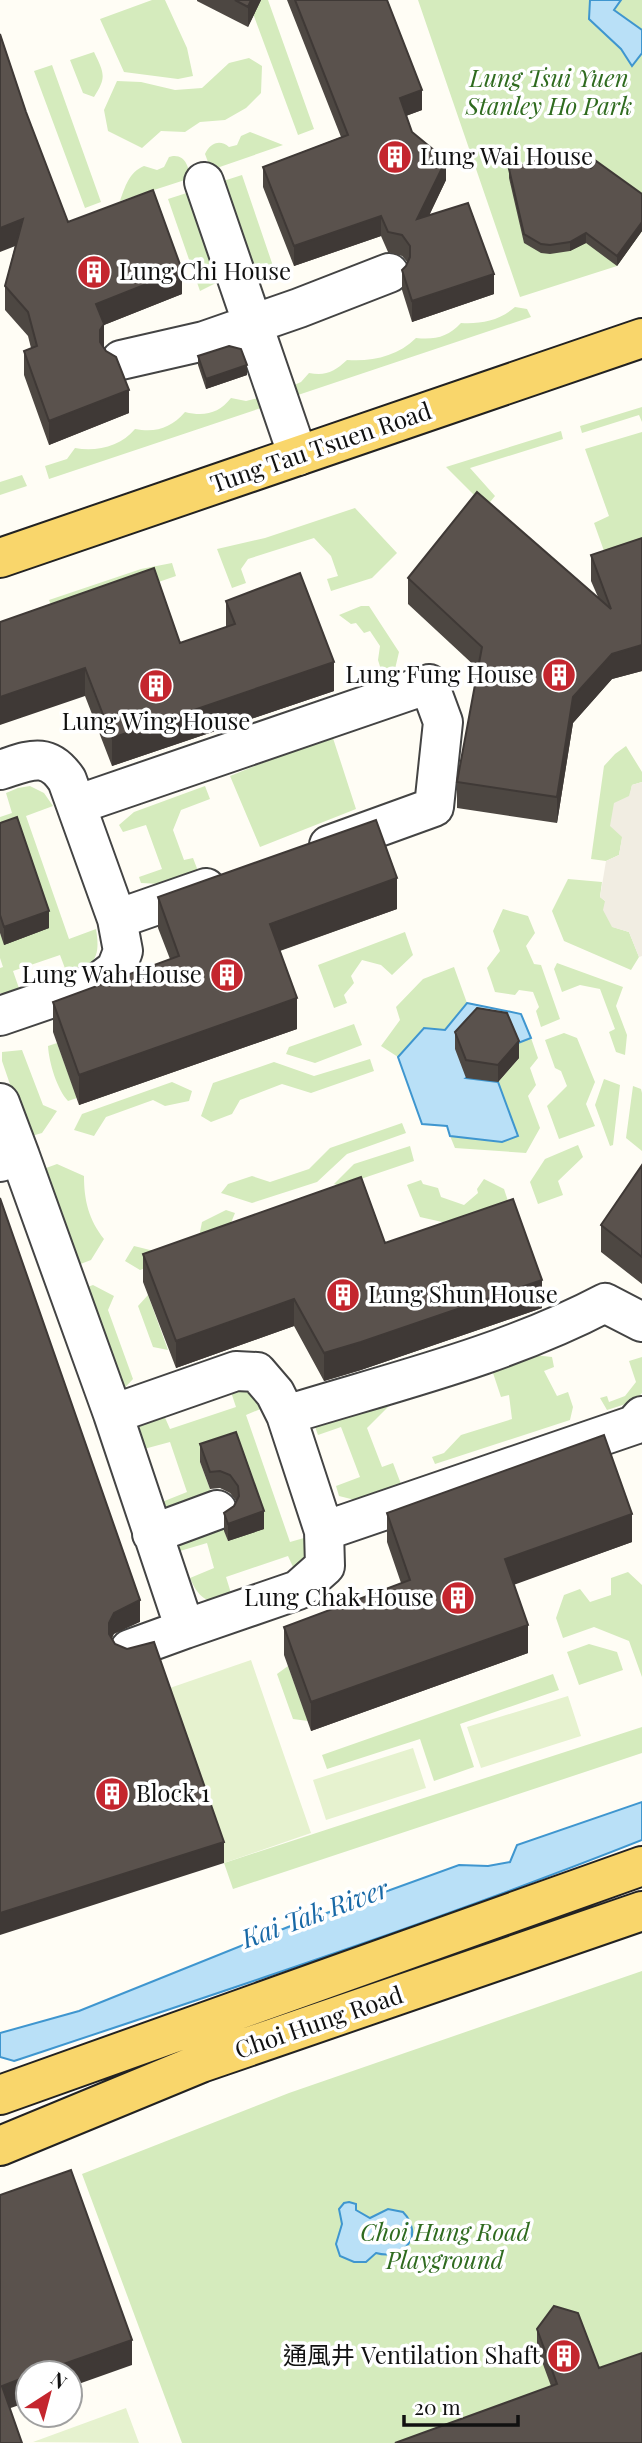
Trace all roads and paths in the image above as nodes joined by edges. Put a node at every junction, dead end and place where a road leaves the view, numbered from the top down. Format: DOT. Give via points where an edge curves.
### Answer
graph roads {
  1 [pos="204,182"];
  2 [pos="389,273"];
  3 [pos="253,324"];
  4 [pos="642,338"];
  5 [pos="121,360"];
  6 [pos="298,456"];
  7 [pos="0,558"];
  8 [pos="0,770"];
  9 [pos="76,805"];
  10 [pos="299,856"];
  11 [pos="235,878"];
  12 [pos="117,919"];
  13 [pos="0,1016"];
  14 [pos="0,1102"];
  15 [pos="10,1159"];
  16 [pos="642,1322"];
  17 [pos="113,1414"];
  18 [pos="286,1415"];
  19 [pos="642,1416"];
  20 [pos="217,1510"];
  21 [pos="324,1531"];
  22 [pos="152,1534"];
  23 [pos="185,1629"];
  24 [pos="130,1649"];
  25 [pos="642,1866"];
  26 [pos="642,1911"];
  27 [pos="0,2095"];
  28 [pos="0,2146"];
  1 -- 3 [label="lane"];
  2 -- 3 [label="lane"];
  3 -- 5 [label="lane" via="205,341"];
  3 -- 6 [label="lane"];
  4 -- 6 [label="main road, Tung Tau Tsuen Road"];
  6 -- 7 [label="main road, Tung Tau Tsuen Road"];
  8 -- 9 [label="lane" via="44,760 59,767"];
  9 -- 10 [label="lane" via="429,684 443,722 434,807"];
  9 -- 12 [label="lane"];
  11 -- 12 [label="lane"];
  12 -- 13 [label="lane" via="123,951 116,969 99,982"];
  14 -- 15 [label="lane"];
  15 -- 17 [label="lane"];
  16 -- 18 [label="lane" via="606,1303 562,1325 467,1359"];
  17 -- 18 [label="lane" via="236,1371 257,1372"];
  17 -- 22 [label="lane"];
  18 -- 21 [label="lane"];
  19 -- 21 [label="lane" via="634,1425"];
  20 -- 22 [label="lane"];
  21 -- 23 [label="lane" via="325,1566 298,1590"];
  22 -- 23 [label="lane"];
  23 -- 24 [label="lane"];
  25 -- 27 [label="main road, Choi Hung Road"];
  26 -- 28 [label="main road, Choi Hung Road" via="201,2063"];
}
